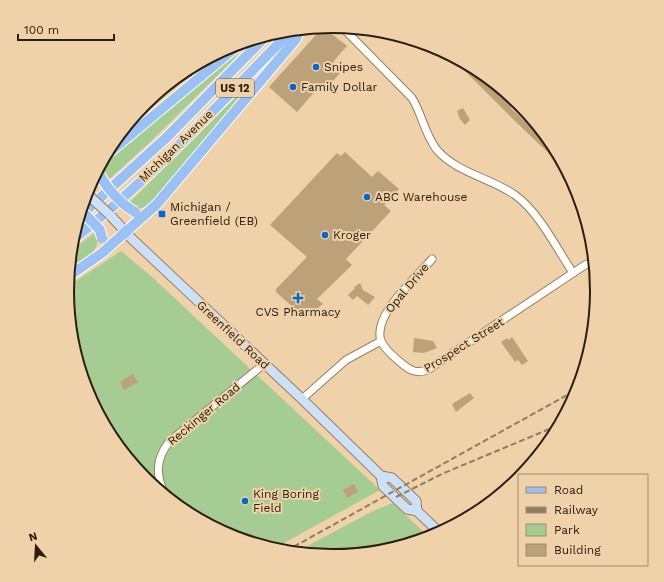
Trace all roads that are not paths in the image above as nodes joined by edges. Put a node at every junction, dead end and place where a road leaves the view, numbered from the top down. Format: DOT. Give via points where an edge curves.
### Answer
graph roads {
  1 [pos="349,34"];
  2 [pos="296,35"];
  3 [pos="285,37"];
  4 [pos="258,44"];
  5 [pos="223,58"];
  6 [pos="195,73"];
  7 [pos="197,79"];
  8 [pos="121,143"];
  9 [pos="102,175"];
  10 [pos="92,198"];
  11 [pos="88,209"];
  12 [pos="86,215"];
  13 [pos="146,215"];
  14 [pos="123,229"];
  15 [pos="81,233"];
  16 [pos="97,256"];
  17 [pos="432,259"];
  18 [pos="588,264"];
  19 [pos="75,271"];
  20 [pos="573,273"];
  21 [pos="381,341"];
  22 [pos="264,364"];
  23 [pos="302,399"];
  24 [pos="159,482"];
  25 [pos="435,527"];
  1 -- 20 [label="street" via="412,98 430,139 438,150 452,163 503,187 522,201 533,213"];
  2 -- 13 [label="main road" via="167,194"];
  3 -- 15 [label="main road, Michigan Avenue / US 12" via="178,147"];
  4 -- 11 [label="main road, Michigan Avenue / US 12" via="167,137"];
  5 -- 7 [label="main road"];
  6 -- 7 [label="street"];
  7 -- 8 [label="main road"];
  9 -- 13 [label="main road, bridge" via="107,186 128,208"];
  10 -- 14 [label="main road, Greenfield Road, bridge"];
  12 -- 16 [label="main road, bridge" via="100,230 102,238"];
  13 -- 14 [label="main road"];
  14 -- 16 [label="main road"];
  14 -- 22 [label="main road, Greenfield Road"];
  16 -- 19 [label="main road"];
  17 -- 21 [label="street, Opal Drive" via="386,311 379,329"];
  18 -- 20 [label="street, Prospect Street"];
  20 -- 21 [label="street, Prospect Street" via="425,372 408,369 387,351"];
  21 -- 23 [label="street" via="346,360"];
  22 -- 23 [label="main road, Greenfield Road"];
  22 -- 24 [label="street, Reckinger Road" via="169,442 162,451 157,470"];
  23 -- 25 [label="main road, Greenfield Road" via="381,476 383,486 407,509 417,511"];
}
